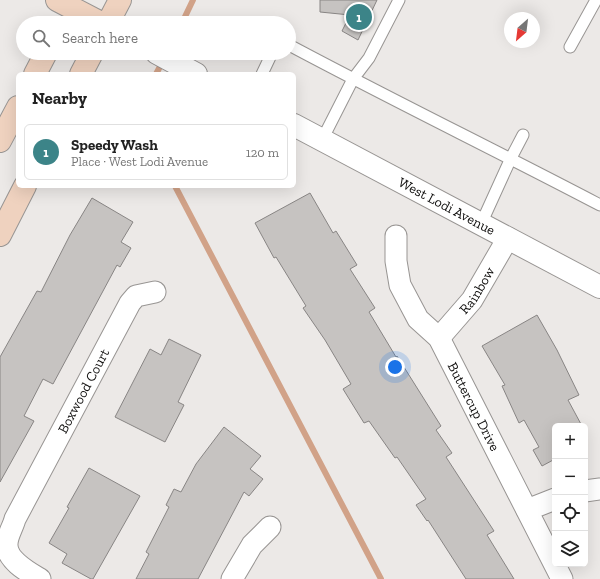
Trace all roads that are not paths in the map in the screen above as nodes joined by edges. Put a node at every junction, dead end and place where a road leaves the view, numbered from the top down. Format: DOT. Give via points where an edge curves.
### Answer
graph roads {
  1 [pos="120,0"];
  2 [pos="399,0"];
  3 [pos="596,0"];
  4 [pos="65,7"];
  5 [pos="85,16"];
  6 [pos="112,16"];
  7 [pos="570,47"];
  8 [pos="296,49"];
  9 [pos="42,60"];
  10 [pos="88,60"];
  11 [pos="170,60"];
  12 [pos="269,60"];
  13 [pos="190,71"];
  14 [pos="36,72"];
  15 [pos="82,72"];
  16 [pos="263,72"];
  17 [pos="353,79"];
  18 [pos="16,110"];
  19 [pos="296,127"];
  20 [pos="523,136"];
  21 [pos="322,140"];
  22 [pos="0,141"];
  23 [pos="510,158"];
  24 [pos="24,188"];
  25 [pos="600,205"];
  26 [pos="481,224"];
  27 [pos="0,235"];
  28 [pos="396,236"];
  29 [pos="508,238"];
  30 [pos="600,287"];
  31 [pos="155,292"];
  32 [pos="439,338"];
  33 [pos="600,490"];
  34 [pos="588,491"];
  35 [pos="552,500"];
  36 [pos="527,510"];
  37 [pos="270,528"];
  38 [pos="40,579"];
  39 [pos="232,579"];
  40 [pos="562,579"];
  1 -- 6 [label="main road"];
  2 -- 17 [label="lane" via="369,58"];
  3 -- 7 [label="lane"];
  4 -- 5 [label="main road"];
  8 -- 17 [label="lane"];
  9 -- 14 [label="main road"];
  10 -- 15 [label="main road"];
  11 -- 13 [label="street"];
  12 -- 16 [label="lane"];
  17 -- 21 [label="lane"];
  17 -- 23 [label="lane"];
  18 -- 22 [label="main road"];
  19 -- 21 [label="street, West Lodi Avenue"];
  20 -- 23 [label="lane"];
  21 -- 26 [label="street, West Lodi Avenue"];
  23 -- 25 [label="lane"];
  23 -- 26 [label="lane"];
  24 -- 27 [label="main road"];
  26 -- 29 [label="street, West Lodi Avenue"];
  28 -- 32 [label="street, Buttercup Drive" via="396,261 400,285 418,319"];
  29 -- 30 [label="street, West Lodi Avenue"];
  29 -- 32 [label="street, Rainbow" via="472,300"];
  31 -- 38 [label="street, Boxwood Court" via="136,296 130,303 15,520 7,544 9,553 20,568"];
  32 -- 36 [label="street, Buttercup Drive"];
  33 -- 34 [label="street"];
  35 -- 36 [label="street"];
  36 -- 40 [label="street, Buttercup Drive"];
  37 -- 39 [label="street" via="252,545"];
}
